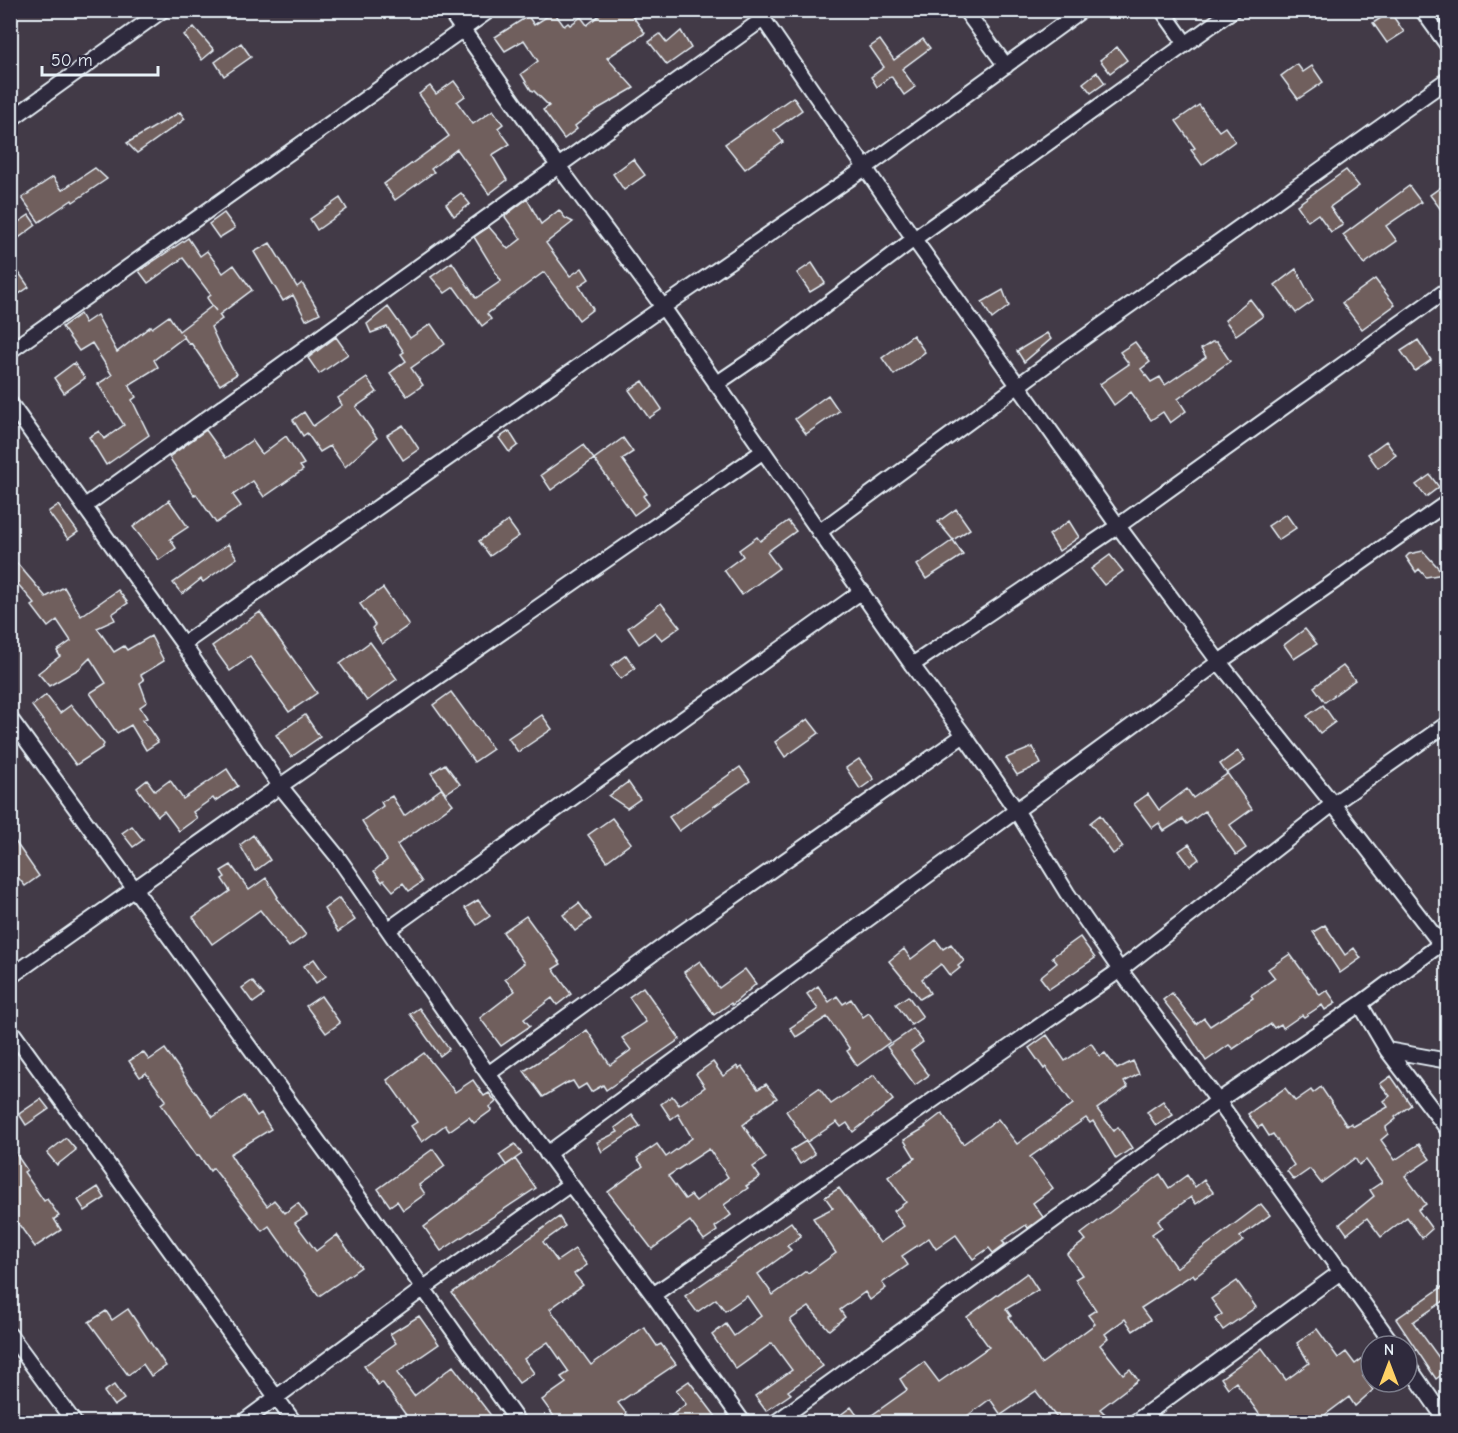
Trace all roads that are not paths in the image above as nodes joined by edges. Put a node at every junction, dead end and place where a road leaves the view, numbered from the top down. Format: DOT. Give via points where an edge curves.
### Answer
graph roads {
  1 [pos="163,10"];
  2 [pos="449,10"];
  3 [pos="490,10"];
  4 [pos="965,10"];
  5 [pos="1082,10"];
  6 [pos="1162,10"];
  7 [pos="1233,10"];
  8 [pos="1422,10"];
  9 [pos="760,15"];
  10 [pos="463,31"];
  11 [pos="1186,44"];
  12 [pos="1448,46"];
  13 [pos="1006,66"];
  14 [pos="1448,79"];
  15 [pos="10,120"];
  16 [pos="559,167"];
  17 [pos="865,168"];
  18 [pos="914,239"];
  19 [pos="1448,289"];
  20 [pos="663,307"];
  21 [pos="10,351"];
  22 [pos="716,384"];
  23 [pos="1018,387"];
  24 [pos="10,403"];
  25 [pos="762,452"];
  26 [pos="1448,502"];
  27 [pos="85,506"];
  28 [pos="1118,526"];
  29 [pos="819,532"];
  30 [pos="862,591"];
  31 [pos="183,644"];
  32 [pos="1219,662"];
  33 [pos="912,665"];
  34 [pos="10,718"];
  35 [pos="1448,723"];
  36 [pos="964,735"];
  37 [pos="280,786"];
  38 [pos="1333,804"];
  39 [pos="1016,810"];
  40 [pos="135,889"];
  41 [pos="389,929"];
  42 [pos="1444,941"];
  43 [pos="1120,970"];
  44 [pos="10,977"];
  45 [pos="1360,1004"];
  46 [pos="10,1029"];
  47 [pos="1387,1050"];
  48 [pos="1448,1061"];
  49 [pos="488,1074"];
  50 [pos="1218,1101"];
  51 [pos="1448,1130"];
  52 [pos="547,1154"];
  53 [pos="570,1185"];
  54 [pos="1342,1271"];
  55 [pos="424,1288"];
  56 [pos="653,1295"];
  57 [pos="1386,1334"];
  58 [pos="10,1335"];
  59 [pos="1419,1382"];
  60 [pos="277,1398"];
  61 [pos="74,1422"];
  62 [pos="243,1422"];
  63 [pos="294,1422"];
  64 [pos="518,1422"];
  65 [pos="743,1422"];
  66 [pos="776,1422"];
  67 [pos="1135,1422"];
  68 [pos="1448,1422"];
  1 -- 15 [label="street"];
  2 -- 10 [label="street"];
  3 -- 10 [label="street"];
  4 -- 13 [label="street"];
  5 -- 13 [label="street"];
  6 -- 11 [label="street"];
  7 -- 11 [label="street"];
  8 -- 12 [label="street"];
  9 -- 16 [label="street"];
  9 -- 17 [label="street"];
  10 -- 16 [label="street"];
  10 -- 21 [label="street"];
  11 -- 18 [label="street"];
  13 -- 17 [label="street"];
  14 -- 23 [label="street"];
  16 -- 20 [label="street"];
  16 -- 27 [label="street"];
  17 -- 18 [label="street"];
  17 -- 20 [label="street"];
  18 -- 22 [label="street"];
  18 -- 23 [label="street"];
  19 -- 28 [label="street"];
  20 -- 22 [label="street"];
  20 -- 31 [label="street"];
  22 -- 25 [label="street"];
  23 -- 28 [label="street"];
  23 -- 29 [label="street"];
  24 -- 27 [label="street"];
  25 -- 29 [label="street"];
  25 -- 37 [label="street"];
  26 -- 32 [label="street"];
  27 -- 31 [label="street"];
  28 -- 32 [label="street"];
  28 -- 33 [label="street"];
  29 -- 30 [label="street"];
  30 -- 33 [label="street"];
  30 -- 41 [label="street"];
  31 -- 37 [label="street"];
  32 -- 38 [label="street"];
  32 -- 39 [label="street"];
  33 -- 36 [label="street"];
  34 -- 40 [label="street"];
  35 -- 38 [label="street"];
  36 -- 39 [label="street"];
  36 -- 49 [label="street"];
  37 -- 40 [label="street"];
  37 -- 41 [label="street"];
  38 -- 42 [label="street"];
  38 -- 43 [label="street"];
  39 -- 43 [label="street"];
  39 -- 52 [label="street"];
  40 -- 44 [label="street"];
  40 -- 55 [label="street"];
  41 -- 49 [label="street"];
  42 -- 45 [label="street"];
  43 -- 50 [label="street"];
  43 -- 56 [label="street"];
  45 -- 47 [label="street"];
  45 -- 50 [label="street"];
  46 -- 60 [label="street"];
  47 -- 48 [label="street"];
  47 -- 51 [label="street"];
  49 -- 52 [label="street"];
  50 -- 54 [label="street"];
  50 -- 66 [label="street"];
  52 -- 53 [label="street"];
  53 -- 55 [label="street"];
  53 -- 56 [label="street"];
  54 -- 57 [label="street"];
  54 -- 67 [label="street"];
  55 -- 60 [label="street"];
  55 -- 64 [label="street"];
  56 -- 65 [label="street"];
  58 -- 61 [label="street"];
  59 -- 68 [label="street"];
  60 -- 62 [label="street"];
  60 -- 63 [label="street"];
}
